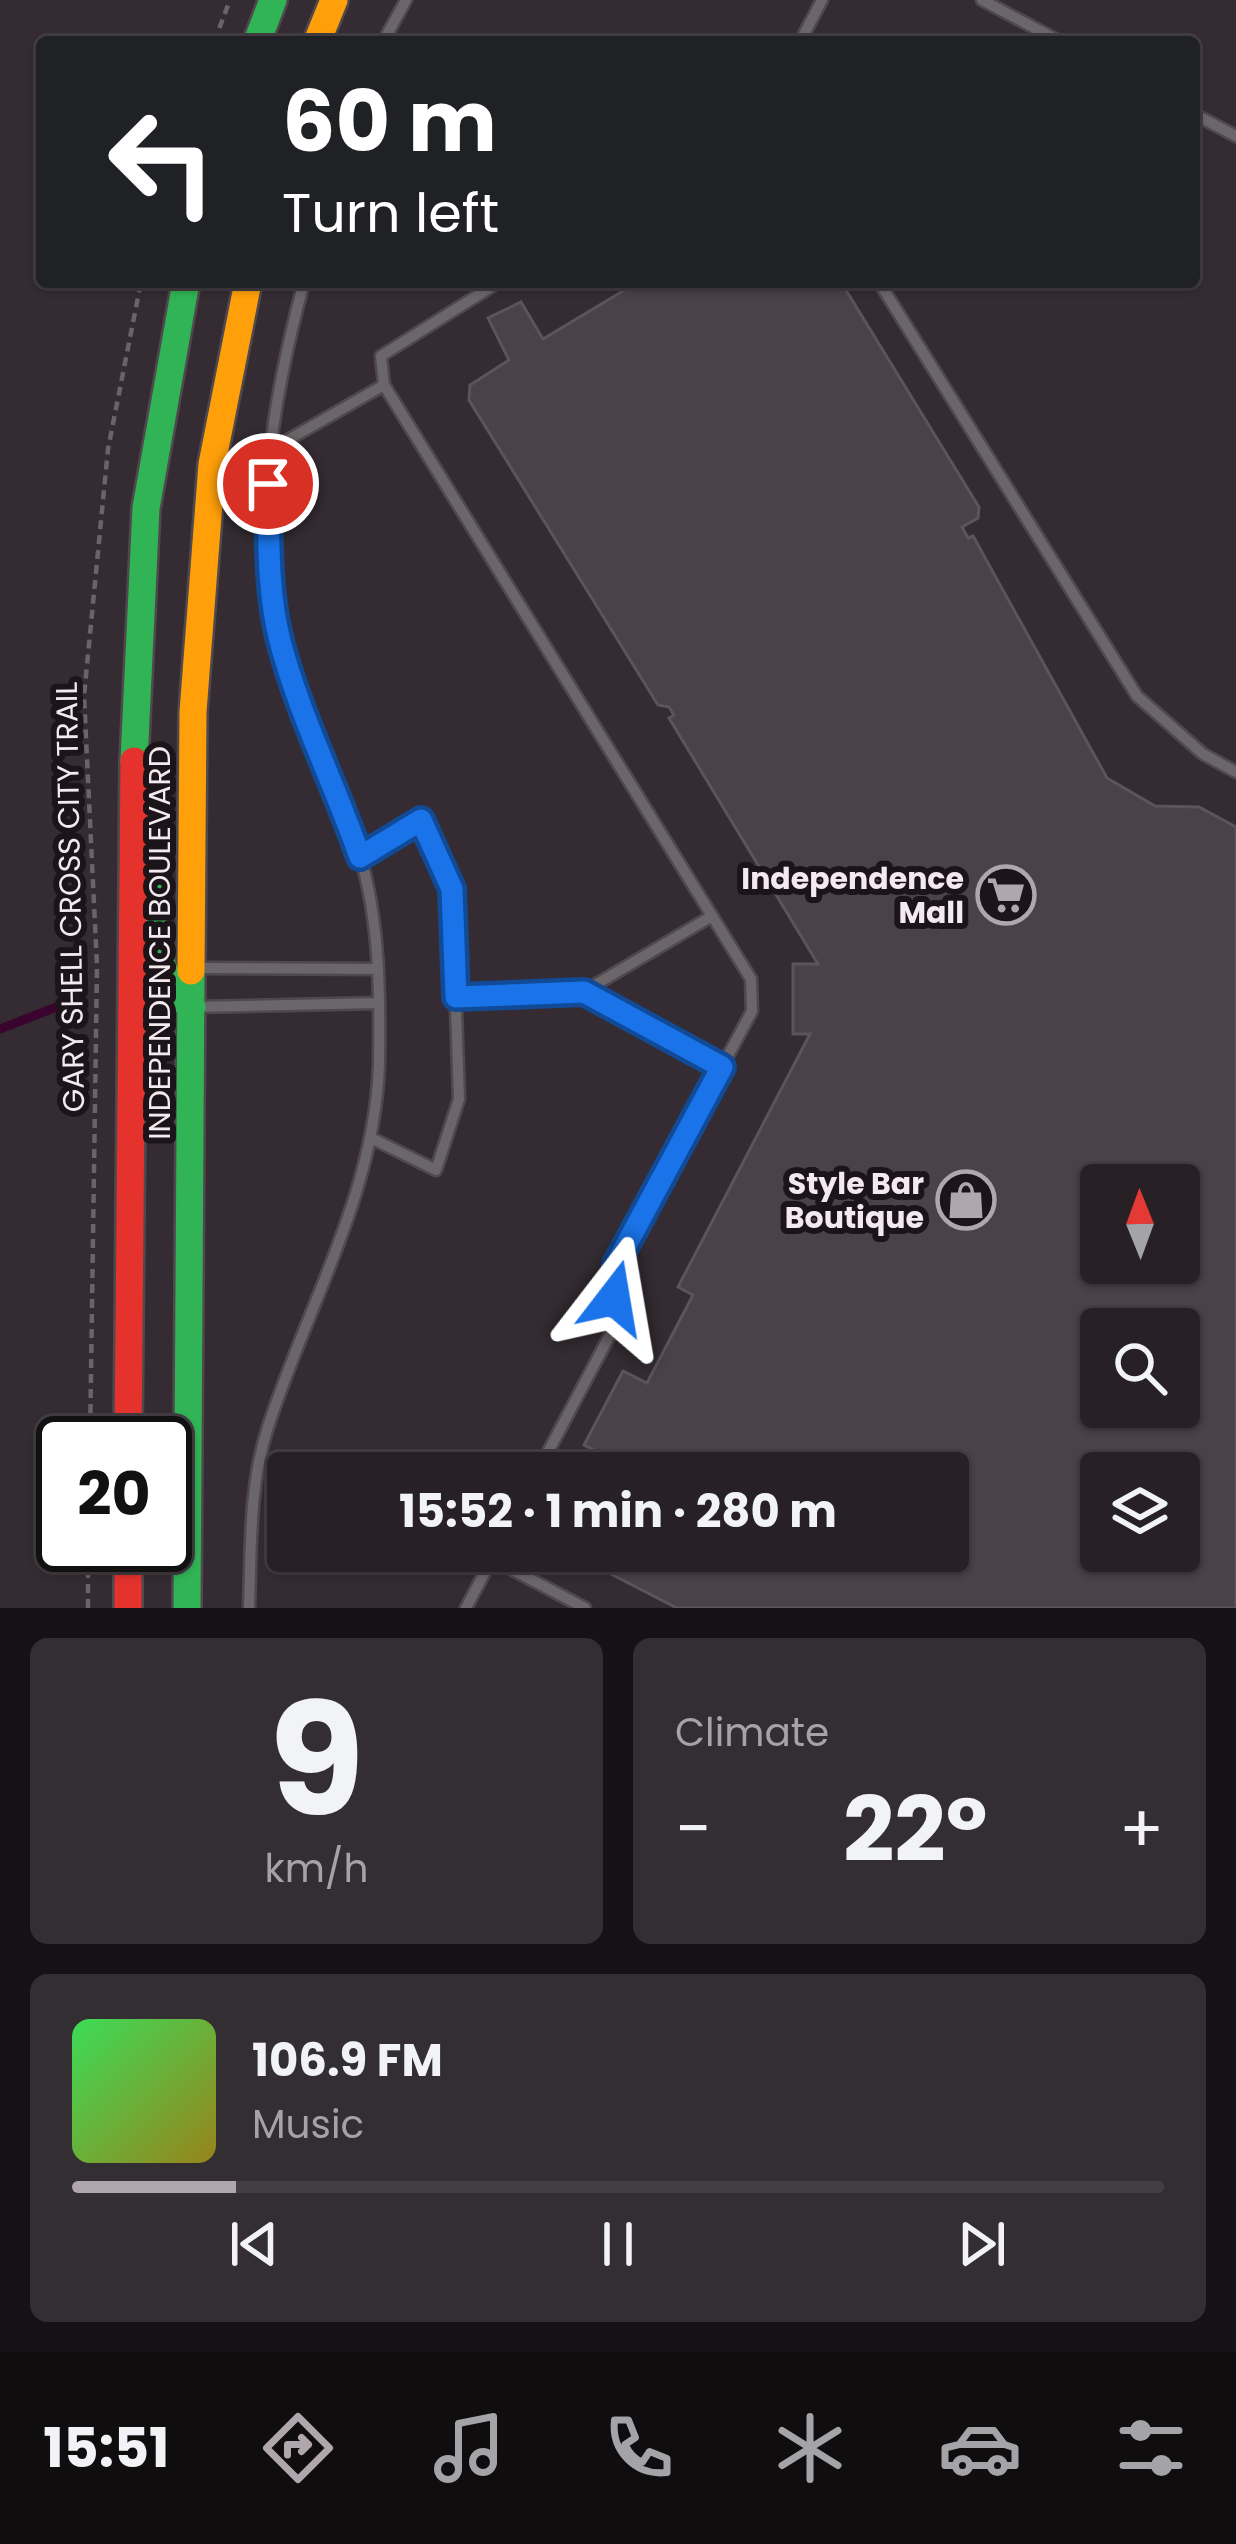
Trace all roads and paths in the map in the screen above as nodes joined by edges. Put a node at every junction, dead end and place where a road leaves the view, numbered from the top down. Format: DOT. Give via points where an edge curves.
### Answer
graph roads {
  1 [pos="230,0"];
  2 [pos="273,0"];
  3 [pos="334,0"];
  4 [pos="406,0"];
  5 [pos="822,0"];
  6 [pos="990,2"];
  7 [pos="216,36"];
  8 [pos="259,36"];
  9 [pos="319,36"];
  10 [pos="386,36"];
  11 [pos="803,36"];
  12 [pos="1050,36"];
  13 [pos="1200,117"];
  14 [pos="1236,135"];
  15 [pos="140,288"];
  16 [pos="185,288"];
  17 [pos="247,288"];
  18 [pos="303,288"];
  19 [pos="489,288"];
  20 [pos="883,288"];
  21 [pos="384,385"];
  22 [pos="272,448"];
  23 [pos="134,704"];
  24 [pos="1236,772"];
  25 [pos="360,857"];
  26 [pos="712,916"];
  27 [pos="191,968"];
  28 [pos="377,969"];
  29 [pos="584,992"];
  30 [pos="456,997"];
  31 [pos="378,1003"];
  32 [pos="192,1007"];
  33 [pos="722,1067"];
  34 [pos="371,1138"];
  35 [pos="90,1416"];
  36 [pos="128,1416"];
  37 [pos="548,1452"];
  38 [pos="88,1572"];
  39 [pos="128,1572"];
  40 [pos="485,1572"];
  41 [pos="523,1572"];
  42 [pos="88,1608"];
  43 [pos="128,1608"];
  44 [pos="188,1608"];
  45 [pos="248,1608"];
  46 [pos="466,1608"];
  47 [pos="585,1608"];
  1 -- 7 [label="path"];
  2 -- 8 [label="main road"];
  3 -- 9 [label="main road"];
  4 -- 10 [label="lane"];
  5 -- 11 [label="lane"];
  6 -- 12 [label="lane"];
  13 -- 14 [label="lane"];
  15 -- 35 [label="path, GARY SHELL CROSS CITY TRAIL" via="109,449 84,696 97,966"];
  16 -- 23 [label="main road, INDEPENDENCE BOULEVARD" via="146,508"];
  17 -- 27 [label="main road, INDEPENDENCE BOULEVARD" via="202,547"];
  18 -- 22 [label="lane"];
  19 -- 21 [label="lane" via="381,356"];
  20 -- 24 [label="lane" via="1138,696"];
  21 -- 22 [label="lane"];
  21 -- 26 [label="lane"];
  22 -- 25 [label="lane" via="269,556 280,640"];
  23 -- 32 [label="main road" via="161,970 172,994"];
  23 -- 36 [label="main road, INDEPENDENCE BOULEVARD"];
  25 -- 28 [label="lane"];
  25 -- 30 [label="lane" via="421,820 452,889"];
  26 -- 29 [label="lane"];
  26 -- 33 [label="lane" via="751,979 752,1012"];
  27 -- 28 [label="lane"];
  27 -- 32 [label="main road, INDEPENDENCE BOULEVARD"];
  28 -- 31 [label="lane"];
  29 -- 30 [label="lane"];
  29 -- 33 [label="lane"];
  30 -- 34 [label="lane" via="459,1099 436,1170"];
  31 -- 32 [label="lane"];
  31 -- 34 [label="lane"];
  32 -- 44 [label="main road, INDEPENDENCE BOULEVARD"];
  33 -- 37 [label="lane" via="616,1264 612,1331"];
  34 -- 45 [label="lane" via="347,1223 266,1431"];
  38 -- 42 [label="path"];
  39 -- 43 [label="main road"];
  40 -- 46 [label="lane"];
  41 -- 47 [label="lane"];
}
